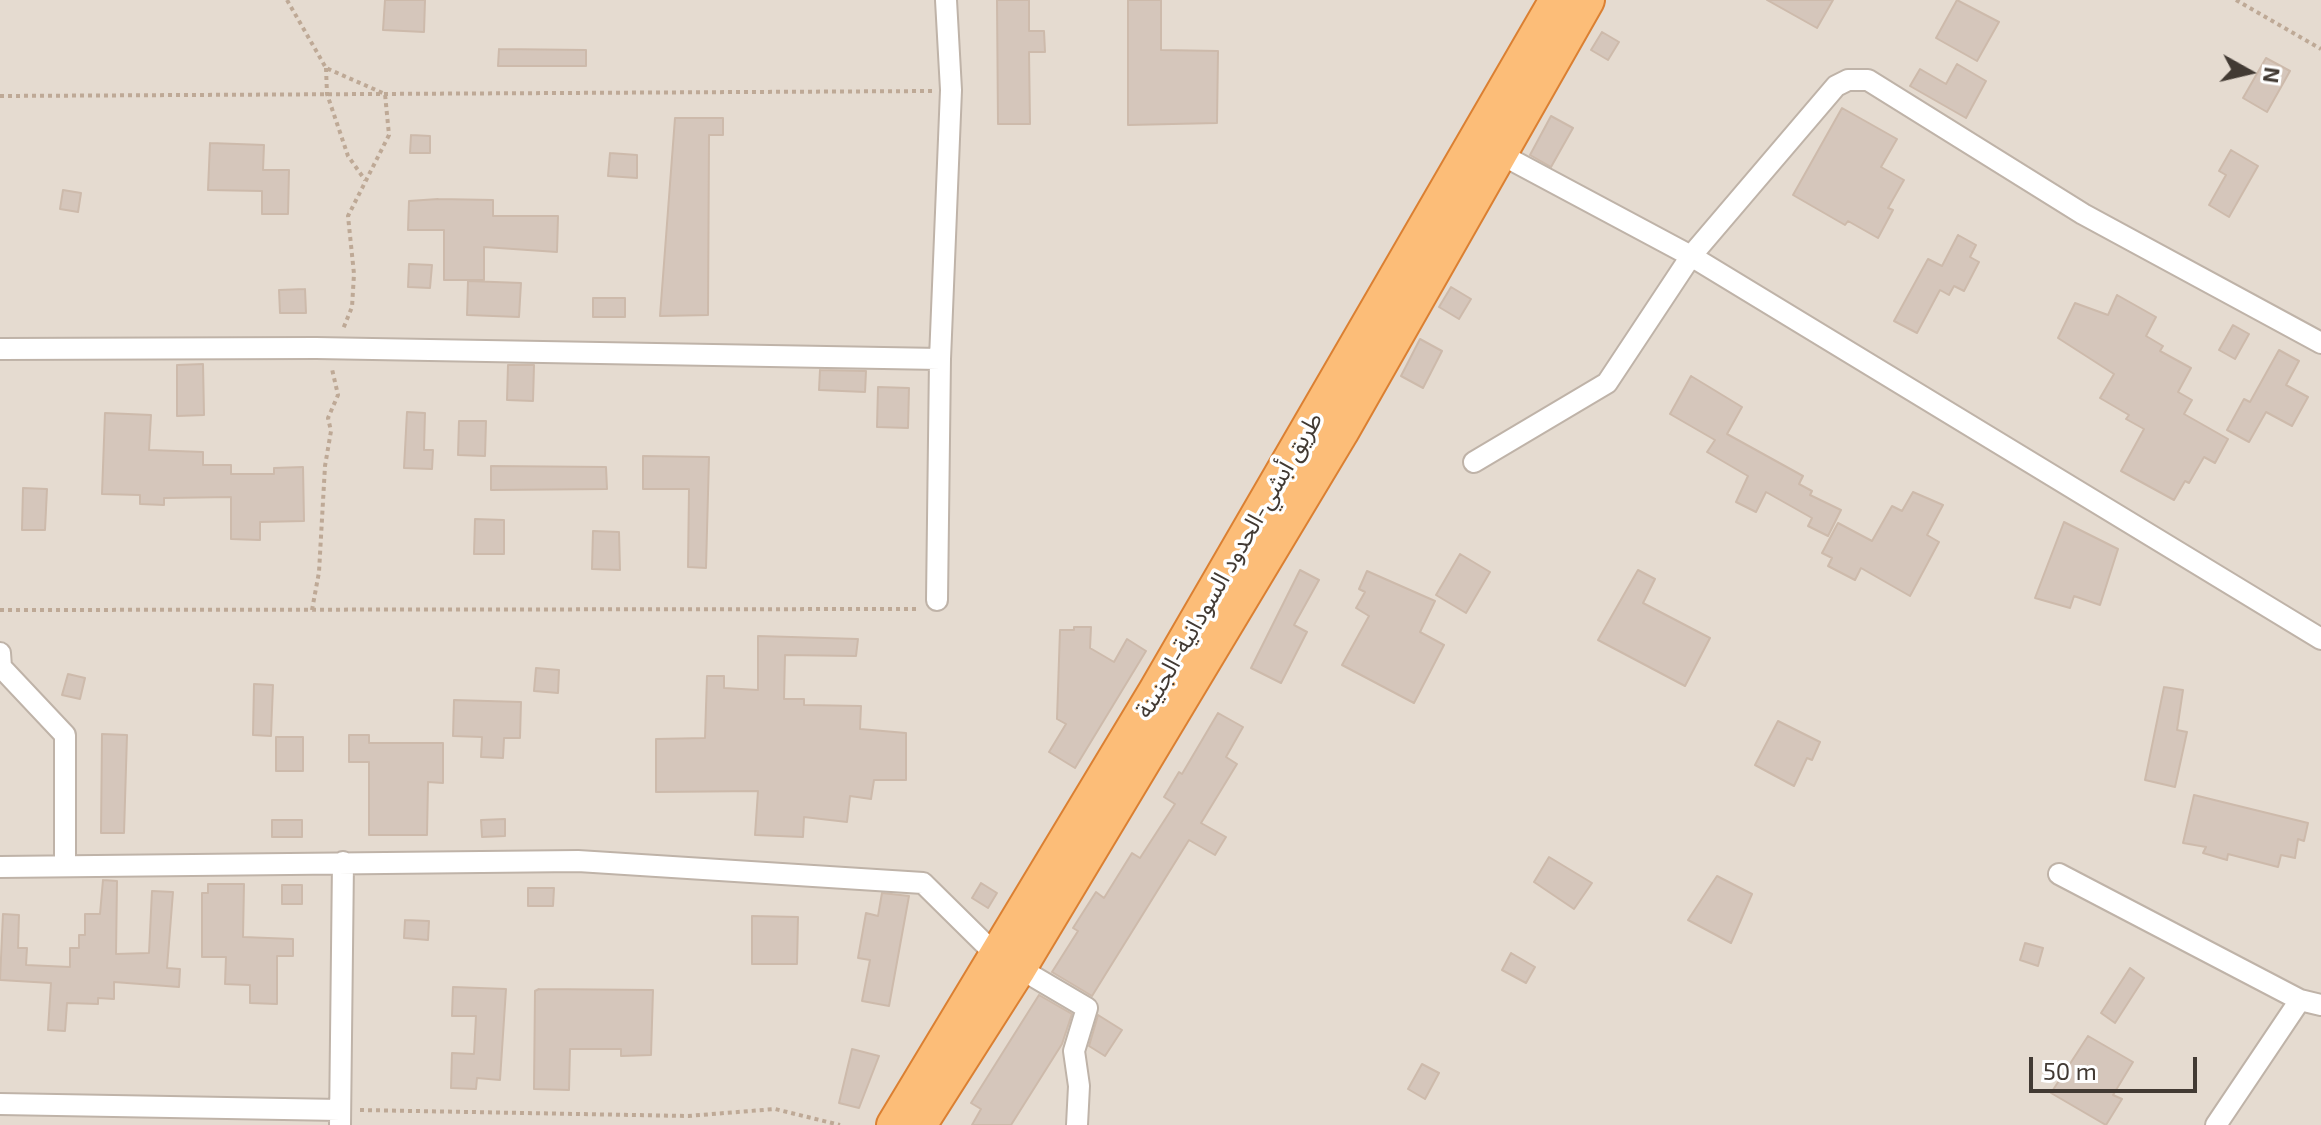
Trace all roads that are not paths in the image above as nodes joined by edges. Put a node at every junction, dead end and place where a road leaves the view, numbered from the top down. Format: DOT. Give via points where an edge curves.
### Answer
graph roads {
  1 [pos="946,0"];
  2 [pos="1557,0"];
  3 [pos="1587,0"];
  4 [pos="1489,148"];
  5 [pos="1691,256"];
  6 [pos="2321,343"];
  7 [pos="0,349"];
  8 [pos="940,359"];
  9 [pos="1474,462"];
  10 [pos="928,605"];
  11 [pos="2321,639"];
  12 [pos="0,653"];
  13 [pos="343,862"];
  14 [pos="65,864"];
  15 [pos="0,867"];
  16 [pos="2059,874"];
  17 [pos="1007,961"];
  18 [pos="2300,1000"];
  19 [pos="2321,1005"];
  20 [pos="0,1104"];
  21 [pos="340,1117"];
  22 [pos="920,1123"];
  23 [pos="1077,1125"];
  24 [pos="2216,1125"];
  1 -- 8 [label="street" via="951,90"];
  2 -- 4 [label="highway, طريق أبشي-الحدود السودانية-الجنينة"];
  3 -- 4 [label="highway"];
  4 -- 5 [label="street"];
  4 -- 17 [label="highway, طريق أبشي-الحدود السودانية-الجنينة" via="1164,678"];
  5 -- 6 [label="street" via="1836,86 1868,80 2083,214"];
  5 -- 9 [label="street" via="1607,383"];
  5 -- 11 [label="street"];
  7 -- 8 [label="street" via="316,348"];
  8 -- 10 [label="street"];
  12 -- 14 [label="street" via="1,667 65,735"];
  13 -- 14 [label="street"];
  13 -- 17 [label="street" via="578,861 923,883"];
  13 -- 21 [label="street"];
  14 -- 15 [label="street"];
  16 -- 18 [label="street"];
  17 -- 22 [label="highway, طريق أبشي-الحدود السودانية-الجنينة"];
  17 -- 23 [label="street" via="1087,1008 1074,1051"];
  18 -- 19 [label="street"];
  18 -- 24 [label="street"];
  20 -- 21 [label="street"];
}
